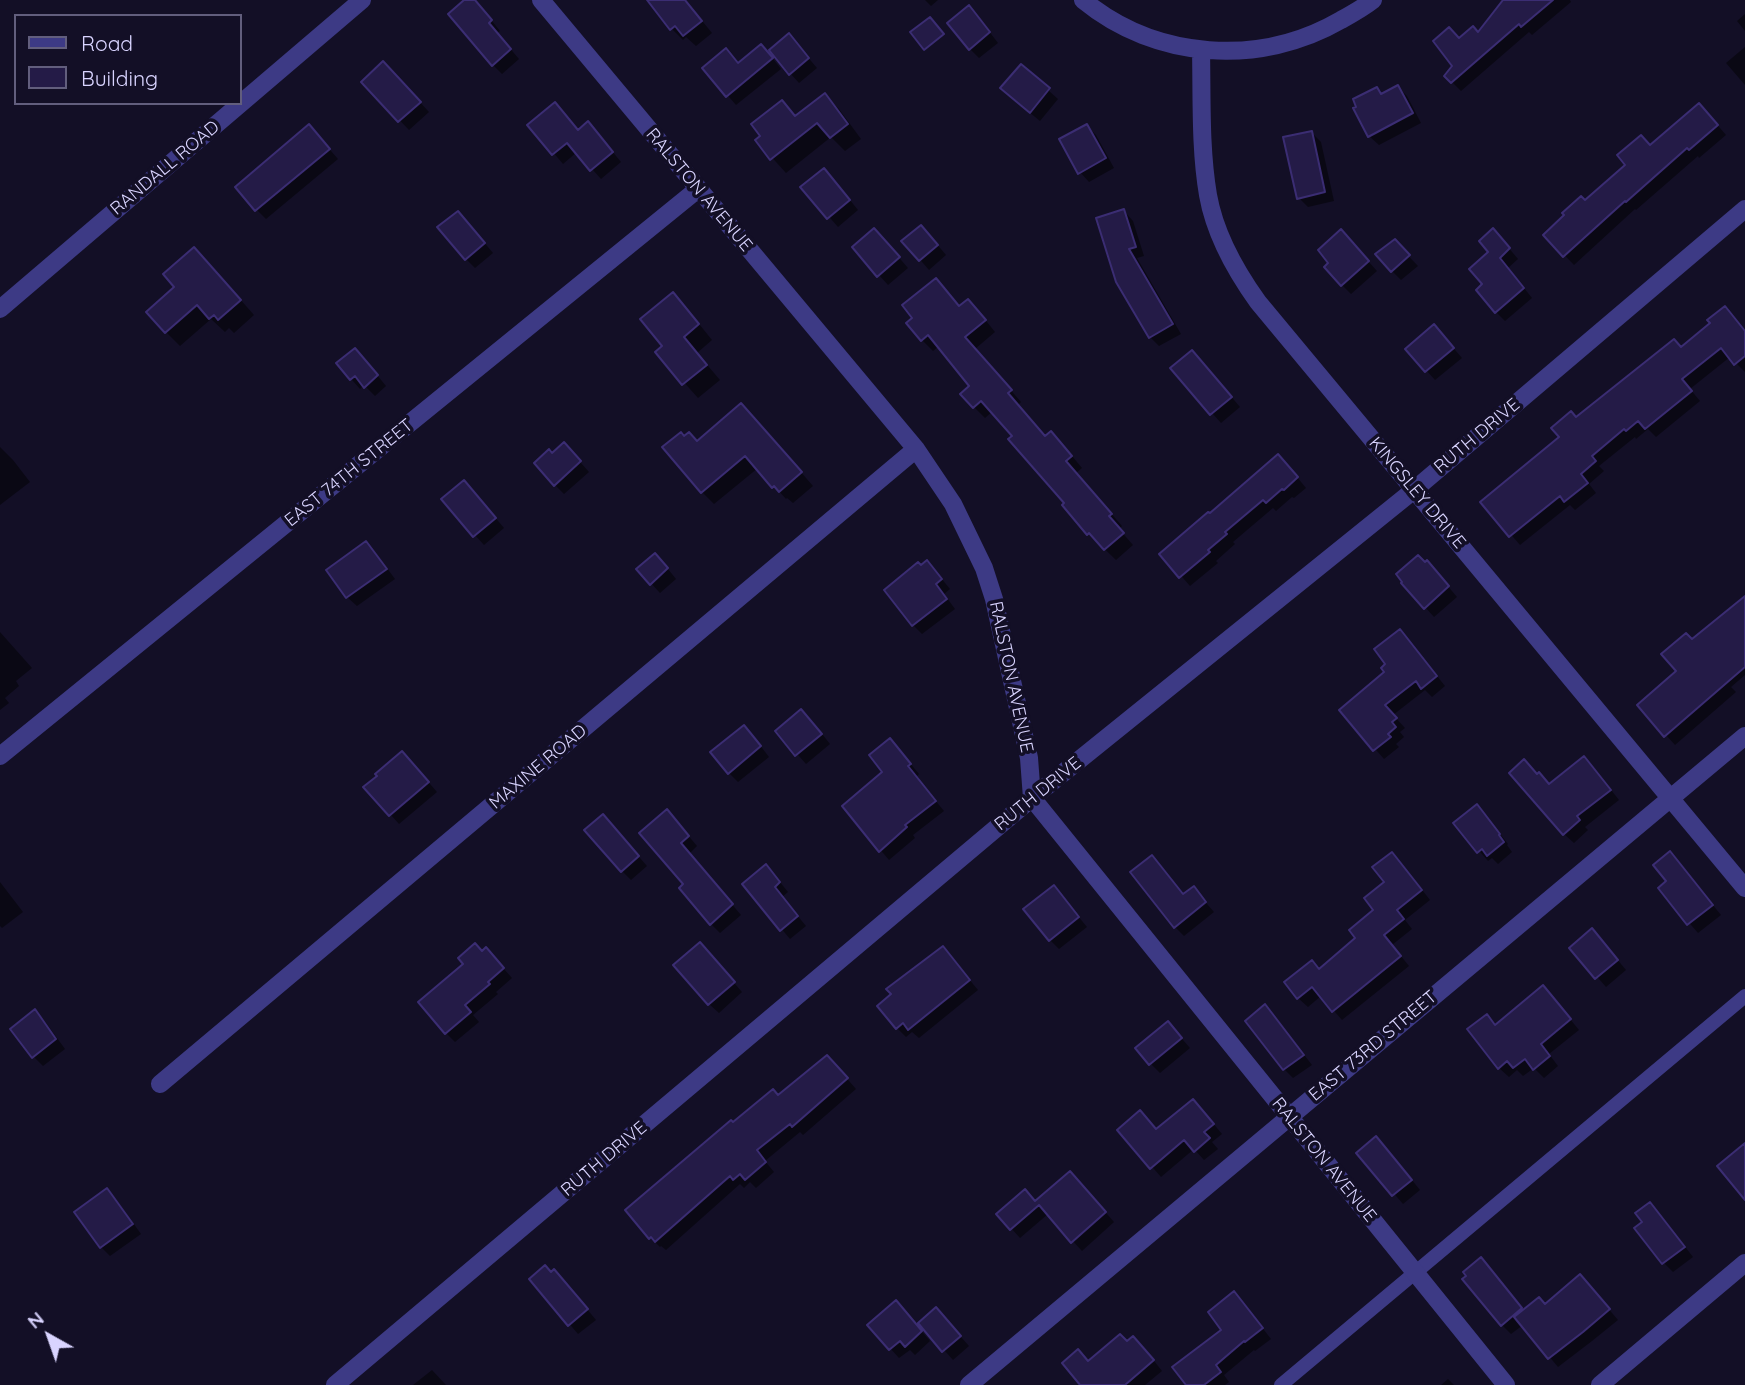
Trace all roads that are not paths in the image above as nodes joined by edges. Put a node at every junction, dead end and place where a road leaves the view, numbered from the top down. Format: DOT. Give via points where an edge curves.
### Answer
graph roads {
  1 [pos="362,0"];
  2 [pos="541,0"];
  3 [pos="1083,0"];
  4 [pos="1373,0"];
  5 [pos="1201,50"];
  6 [pos="242,102"];
  7 [pos="239,105"];
  8 [pos="698,189"];
  9 [pos="1745,209"];
  10 [pos="0,309"];
  11 [pos="916,449"];
  12 [pos="1414,490"];
  13 [pos="1745,736"];
  14 [pos="0,756"];
  15 [pos="1031,798"];
  16 [pos="1670,798"];
  17 [pos="1745,888"];
  18 [pos="1745,996"];
  19 [pos="160,1084"];
  20 [pos="1289,1116"];
  21 [pos="1745,1263"];
  22 [pos="1415,1273"];
  23 [pos="335,1385"];
  24 [pos="969,1385"];
  25 [pos="1280,1385"];
  26 [pos="1506,1385"];
  27 [pos="1600,1385"];
  1 -- 6 [label="street, RANDALL ROAD"];
  2 -- 8 [label="street, RALSTON AVENUE"];
  3 -- 5 [label="street" via="1137,33"];
  4 -- 5 [label="street" via="1326,29 1293,42 1248,51"];
  5 -- 12 [label="street, KINGSLEY DRIVE" via="1205,174 1214,220 1227,252 1258,302"];
  7 -- 10 [label="street, RANDALL ROAD"];
  8 -- 11 [label="street, RALSTON AVENUE"];
  8 -- 14 [label="street, EAST 74TH STREET"];
  9 -- 12 [label="street, RUTH DRIVE"];
  11 -- 15 [label="street, RALSTON AVENUE" via="953,504 984,568 1029,758"];
  11 -- 19 [label="street, MAXINE ROAD"];
  12 -- 15 [label="street, RUTH DRIVE"];
  12 -- 16 [label="street, KINGSLEY DRIVE"];
  13 -- 16 [label="street, EAST 73RD STREET"];
  15 -- 20 [label="street, RALSTON AVENUE"];
  15 -- 23 [label="street, RUTH DRIVE"];
  16 -- 17 [label="street, KINGSLEY DRIVE"];
  16 -- 20 [label="street, EAST 73RD STREET"];
  18 -- 22 [label="lane"];
  20 -- 22 [label="street, RALSTON AVENUE"];
  20 -- 24 [label="street, EAST 73RD STREET"];
  21 -- 27 [label="street"];
  22 -- 25 [label="lane"];
  22 -- 26 [label="street, RALSTON AVENUE"];
}
